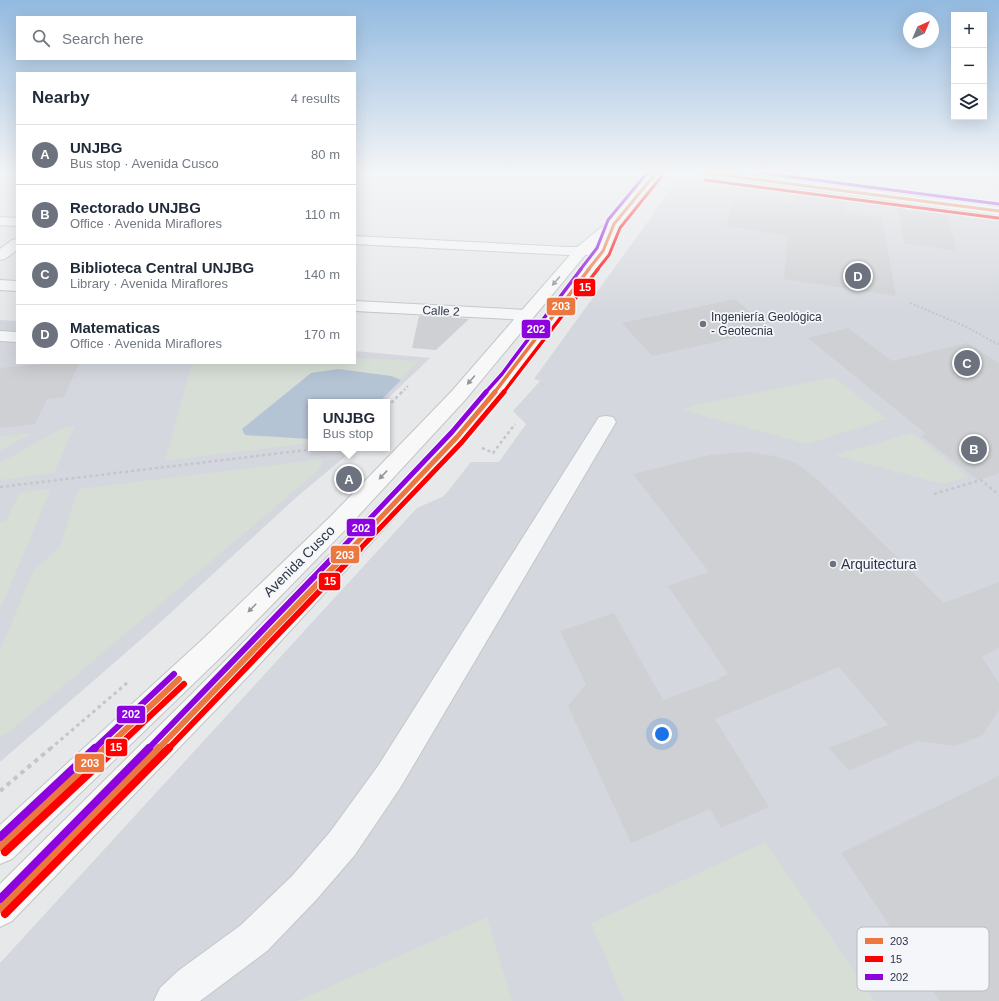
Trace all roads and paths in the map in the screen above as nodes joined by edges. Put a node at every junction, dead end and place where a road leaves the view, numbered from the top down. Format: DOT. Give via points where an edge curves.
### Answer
graph roads {
  1 [pos="618,220"];
  2 [pos="0,221"];
  3 [pos="16,222"];
  4 [pos="356,240"];
  5 [pos="16,244"];
  6 [pos="592,251"];
  7 [pos="0,256"];
  8 [pos="0,285"];
  9 [pos="16,286"];
  10 [pos="910,303"];
  11 [pos="356,306"];
  12 [pos="527,315"];
  13 [pos="0,336"];
  14 [pos="16,337"];
  15 [pos="999,345"];
  16 [pos="408,386"];
  17 [pos="390,404"];
  18 [pos="606,422"];
  19 [pos="515,424"];
  20 [pos="481,449"];
  21 [pos="308,450"];
  22 [pos="0,487"];
  23 [pos="934,494"];
  24 [pos="999,495"];
  25 [pos="129,682"];
  26 [pos="0,791"];
  27 [pos="0,847"];
  28 [pos="0,909"];
  29 [pos="172,1001"];
  1 -- 6 [label="main road, Avenida Cusco"];
  2 -- 3 [label="street"];
  4 -- 6 [label="street"];
  5 -- 7 [label="street"];
  6 -- 12 [label="main road, Avenida Cusco, one-way"];
  6 -- 28 [label="main road, Avenida Cusco" via="507,378 457,437 244,661"];
  8 -- 9 [label="street"];
  10 -- 15 [label="path" via="967,327"];
  11 -- 12 [label="street, Calle 2"];
  12 -- 27 [label="main road, Avenida Cusco, one-way" via="458,396 339,522 213,647"];
  13 -- 14 [label="street"];
  16 -- 17 [label="path"];
  18 -- 29 [label="street" via="389,777 342,844 304,888 254,938"];
  19 -- 20 [label="path" via="494,453"];
  21 -- 22 [label="path"];
  23 -- 24 [label="path" via="981,480"];
  25 -- 26 [label="path"];
}
